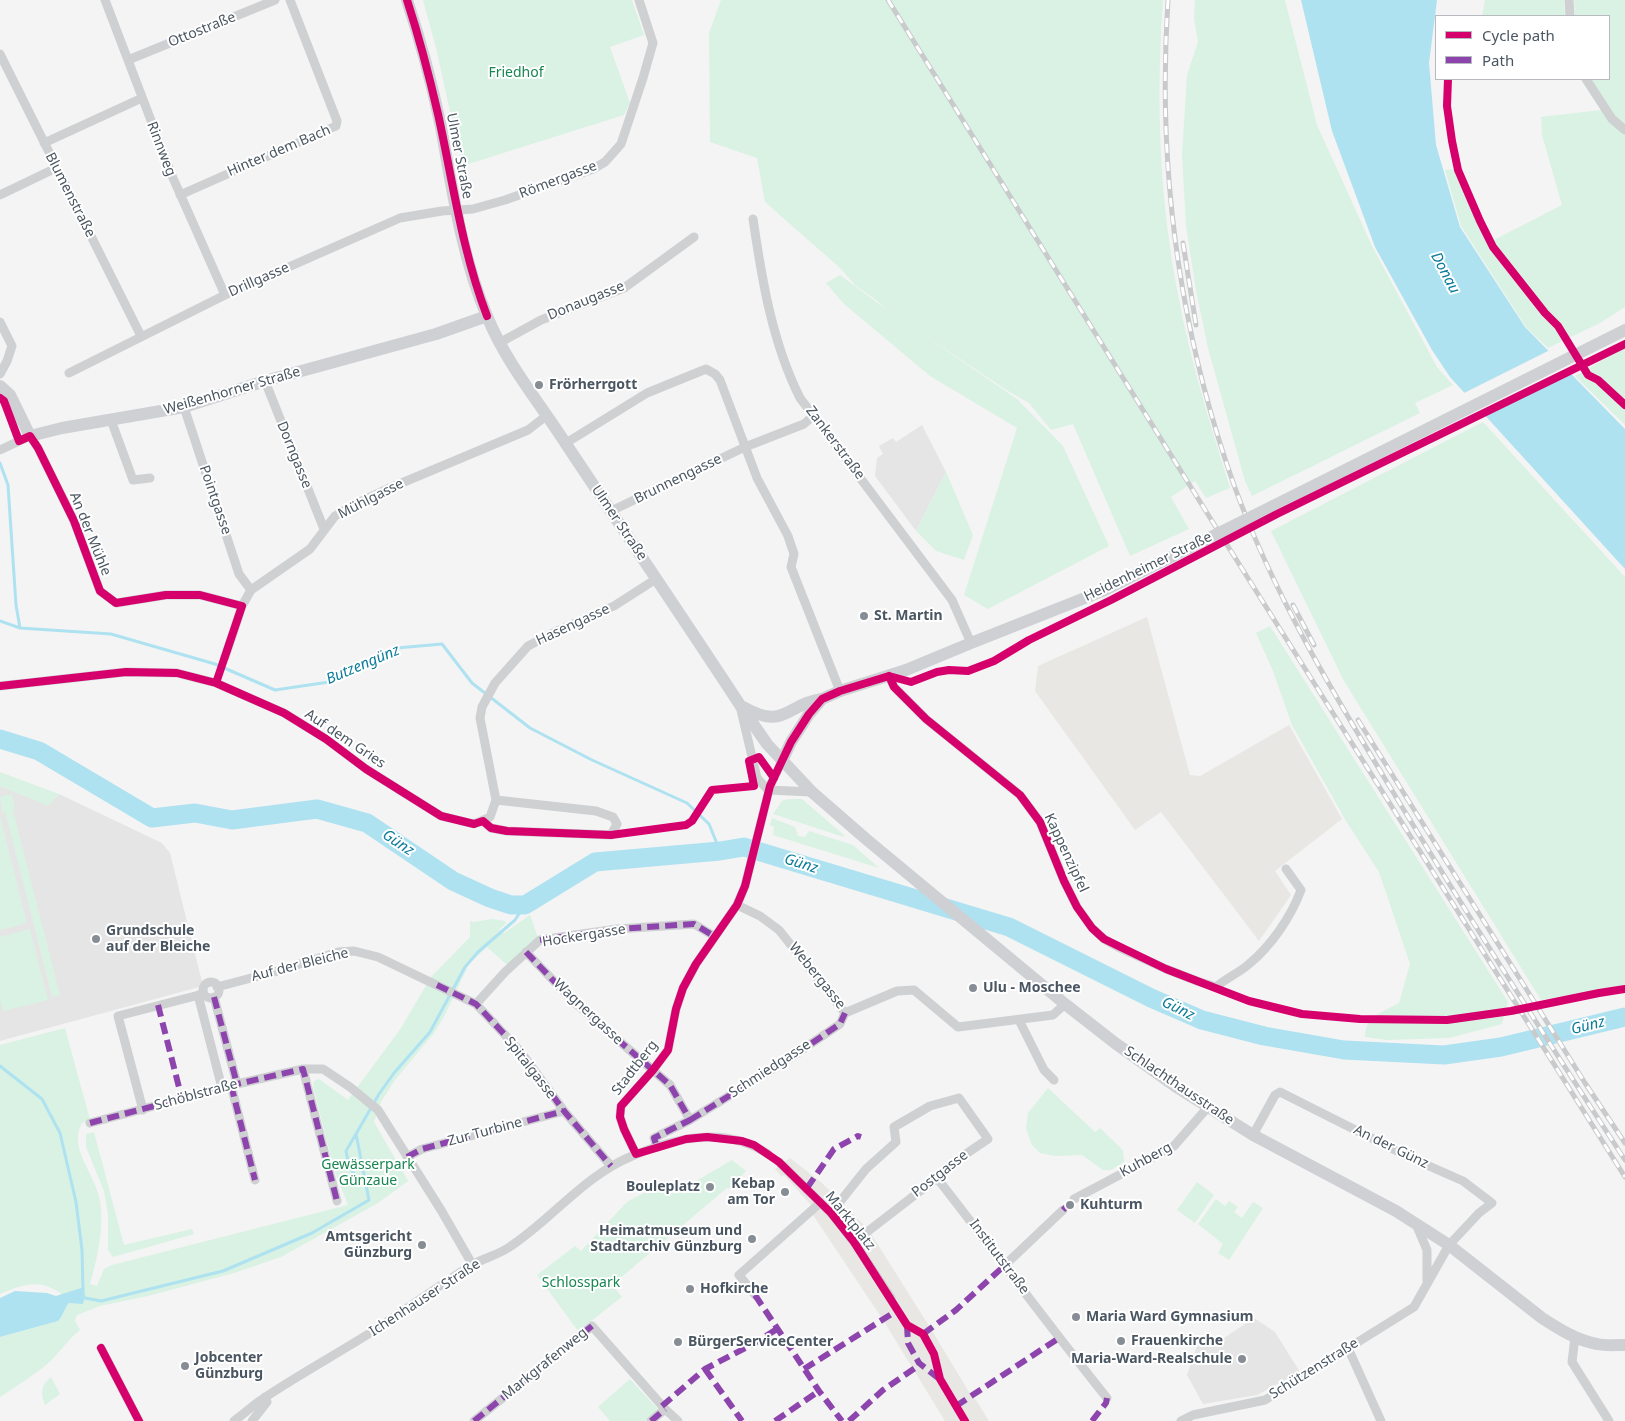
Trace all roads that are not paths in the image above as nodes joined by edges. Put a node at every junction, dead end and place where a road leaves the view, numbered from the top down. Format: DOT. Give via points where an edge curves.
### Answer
graph roads {
  1 [pos="105,0"];
  2 [pos="275,0"];
  3 [pos="290,0"];
  4 [pos="408,0"];
  5 [pos="638,0"];
  6 [pos="1568,0"];
  7 [pos="1570,15"];
  8 [pos="0,54"];
  9 [pos="128,60"];
  10 [pos="1587,80"];
  11 [pos="142,98"];
  12 [pos="1625,130"];
  13 [pos="44,143"];
  14 [pos="56,168"];
  15 [pos="0,195"];
  16 [pos="180,195"];
  17 [pos="457,210"];
  18 [pos="753,219"];
  19 [pos="694,237"];
  20 [pos="225,295"];
  21 [pos="487,316"];
  22 [pos="0,322"];
  23 [pos="1625,330"];
  24 [pos="141,336"];
  25 [pos="499,343"];
  26 [pos="69,373"];
  27 [pos="0,374"];
  28 [pos="265,381"];
  29 [pos="0,386"];
  30 [pos="184,407"];
  31 [pos="546,416"];
  32 [pos="813,416"];
  33 [pos="111,420"];
  34 [pos="30,436"];
  35 [pos="566,442"];
  36 [pos="745,447"];
  37 [pos="4,448"];
  38 [pos="150,478"];
  39 [pos="611,511"];
  40 [pos="324,529"];
  41 [pos="656,579"];
  42 [pos="251,590"];
  43 [pos="242,606"];
  44 [pos="971,642"];
  45 [pos="225,657"];
  46 [pos="889,676"];
  47 [pos="0,686"];
  48 [pos="840,691"];
  49 [pos="822,699"];
  50 [pos="740,705"];
  51 [pos="782,761"];
  52 [pos="768,790"];
  53 [pos="812,792"];
  54 [pos="496,800"];
  55 [pos="483,821"];
  56 [pos="1286,869"];
  57 [pos="737,905"];
  58 [pos="714,936"];
  59 [pos="526,952"];
  60 [pos="217,986"];
  61 [pos="440,986"];
  62 [pos="201,994"];
  63 [pos="214,997"];
  64 [pos="476,1004"];
  65 [pos="1064,1004"];
  66 [pos="845,1013"];
  67 [pos="1019,1020"];
  68 [pos="303,1069"];
  69 [pos="653,1070"];
  70 [pos="1054,1080"];
  71 [pos="230,1086"];
  72 [pos="1208,1107"];
  73 [pos="142,1110"];
  74 [pos="564,1111"];
  75 [pos="690,1120"];
  76 [pos="90,1123"];
  77 [pos="1253,1136"];
  78 [pos="657,1147"];
  79 [pos="636,1154"];
  80 [pos="768,1154"];
  81 [pos="407,1157"];
  82 [pos="781,1163"];
  83 [pos="611,1166"];
  84 [pos="937,1178"];
  85 [pos="255,1180"];
  86 [pos="1074,1199"];
  87 [pos="337,1201"];
  88 [pos="820,1202"];
  89 [pos="1063,1210"];
  90 [pos="831,1213"];
  91 [pos="1416,1224"];
  92 [pos="854,1242"];
  93 [pos="1449,1245"];
  94 [pos="472,1264"];
  95 [pos="1005,1265"];
  96 [pos="1427,1283"];
  97 [pos="755,1295"];
  98 [pos="891,1298"];
  99 [pos="1574,1337"];
  100 [pos="1625,1346"];
  101 [pos="101,1348"];
  102 [pos="1348,1348"];
  103 [pos="265,1397"];
  104 [pos="1107,1398"];
  105 [pos="665,1409"];
  106 [pos="139,1421"];
  107 [pos="234,1421"];
  108 [pos="252,1421"];
  109 [pos="474,1421"];
  110 [pos="651,1421"];
  111 [pos="678,1421"];
  112 [pos="1181,1421"];
  113 [pos="1381,1421"];
  114 [pos="1608,1421"];
  1 -- 9 [label="street, Rinnweg"];
  2 -- 9 [label="street, Ottostraße"];
  3 -- 16 [label="street, Hinter dem Bach" via="337,121 336,126"];
  4 -- 17 [label="main road, Ulmer Straße" via="430,81"];
  5 -- 17 [label="street, Römergasse" via="653,43 622,144 605,162 593,169 505,200"];
  6 -- 7 [label="street"];
  8 -- 13 [label="street, Blumenstraße"];
  9 -- 11 [label="street, Rinnweg"];
  10 -- 12 [label="street" via="1612,119"];
  11 -- 13 [label="street"];
  11 -- 16 [label="street, Rinnweg"];
  13 -- 14 [label="street, Blumenstraße"];
  14 -- 15 [label="street"];
  14 -- 24 [label="street, Blumenstraße"];
  16 -- 20 [label="street, Rinnweg"];
  17 -- 20 [label="street, Drillgasse" via="400,218"];
  17 -- 21 [label="main road, Ulmer Straße" via="474,280"];
  18 -- 32 [label="street, Zankerstraße" via="769,312 800,398"];
  19 -- 25 [label="street, Donaugasse" via="624,288 541,320"];
  20 -- 24 [label="street, Drillgasse"];
  21 -- 25 [label="main road, Ulmer Straße"];
  21 -- 28 [label="main road, Weißenhorner Straße" via="436,334"];
  22 -- 27 [label="street" via="12,346"];
  23 -- 44 [label="main road, Heidenheimer Straße, bridge" via="1105,590"];
  24 -- 26 [label="street, Drillgasse"];
  25 -- 31 [label="main road, Ulmer Straße"];
  28 -- 30 [label="main road, Weißenhorner Straße"];
  28 -- 40 [label="street, Dorngasse"];
  29 -- 34 [label="main road" via="10,395"];
  30 -- 33 [label="main road, Weißenhorner Straße"];
  30 -- 42 [label="street, Pointgasse" via="239,574"];
  31 -- 35 [label="main road, Ulmer Straße"];
  31 -- 40 [label="street, Mühlgasse" via="528,430 355,504 336,516"];
  32 -- 36 [label="street, Brunnengasse" via="804,424"];
  32 -- 44 [label="street, Zankerstraße" via="952,600"];
  33 -- 34 [label="main road, Weißenhorner Straße"];
  33 -- 38 [label="street" via="132,480"];
  34 -- 37 [label="street"];
  34 -- 43 [label="street, An der Mühle" via="74,521 100,591 116,603 166,595 200,595"];
  35 -- 36 [label="street" via="647,393 706,369 720,380"];
  35 -- 39 [label="main road, Ulmer Straße"];
  36 -- 39 [label="street, Brunnengasse"];
  36 -- 48 [label="street" via="765,495 788,536 794,554 792,567"];
  39 -- 41 [label="main road, Ulmer Straße"];
  40 -- 42 [label="street, Mühlgasse" via="303,555"];
  41 -- 50 [label="main road, Ulmer Straße"];
  41 -- 54 [label="street, Hasengasse" via="614,606 528,646 495,683 480,718"];
  42 -- 43 [label="street, Mühlgasse"];
  43 -- 45 [label="street, Mühlgasse"];
  44 -- 46 [label="main road, Heidenheimer Straße"];
  46 -- 48 [label="main road, Heidenheimer Straße"];
  46 -- 56 [label="street, Kappenzipfel" via="894,687 934,726 1020,795 1040,822 1077,907 1104,939 1166,969 1216,987 1249,964 1280,928 1301,890"];
  47 -- 55 [label="street, Auf dem Gries" via="126,672 177,673 216,683 284,713 441,816 474,824"];
  48 -- 49 [label="main road, Heidenheimer Straße"];
  49 -- 50 [label="main road, Heidenheimer Straße" via="772,718 762,717"];
  49 -- 51 [label="main road" via="791,742"];
  50 -- 51 [label="main road, Ulmer Straße"];
  50 -- 52 [label="street" via="757,778"];
  51 -- 52 [label="street, Stadtberg"];
  51 -- 53 [label="main road, Ulmer Straße"];
  52 -- 53 [label="street"];
  52 -- 57 [label="street, Stadtberg"];
  53 -- 65 [label="main road, Schlachthausstraße"];
  54 -- 55 [label="street" via="490,817"];
  54 -- 55 [label="street, Auf dem Gries" via="596,811 613,817 617,824 611,835 508,832 491,828"];
  57 -- 58 [label="street, Stadtberg"];
  57 -- 66 [label="street, Webergasse" via="779,930"];
  58 -- 59 [label="street, Hockergasse" via="694,924 617,929 540,940"];
  58 -- 69 [label="street, Stadtberg" via="683,988 668,1050"];
  59 -- 64 [label="street, Hockergasse"];
  59 -- 69 [label="street, Wagnergasse" via="573,1001"];
  60 -- 61 [label="street, Auf der Bleiche" via="331,954 354,951 378,957"];
  60 -- 62 [label="street" via="206,984"];
  60 -- 63 [label="street"];
  61 -- 64 [label="street, Spitalgasse"];
  62 -- 63 [label="street"];
  62 -- 71 [label="street"];
  62 -- 73 [label="street" via="118,1016"];
  63 -- 71 [label="street"];
  64 -- 74 [label="street, Spitalgasse" via="520,1052"];
  65 -- 67 [label="street, Webergasse" via="1053,1015"];
  65 -- 72 [label="main road, Schlachthausstraße" via="1150,1069"];
  66 -- 67 [label="street, Webergasse" via="897,991 914,990 958,1027"];
  66 -- 75 [label="street, Schmiedgasse" via="840,1024"];
  67 -- 70 [label="street" via="1044,1070"];
  68 -- 71 [label="street, Schöblstraße"];
  68 -- 81 [label="street, Schöblstraße" via="323,1069 378,1110"];
  68 -- 87 [label="street"];
  69 -- 75 [label="street, Stadtberg" via="670,1085"];
  69 -- 79 [label="street, Stadtberg" via="621,1106 620,1117"];
  71 -- 73 [label="street, Schöblstraße"];
  71 -- 85 [label="street"];
  72 -- 77 [label="main road, Schlachthausstraße"];
  72 -- 86 [label="street, Kuhberg" via="1174,1146"];
  73 -- 76 [label="street, Schöblstraße"];
  74 -- 81 [label="street, Zur Turbine" via="431,1147"];
  74 -- 83 [label="street, Spitalgasse"];
  75 -- 78 [label="street" via="654,1138"];
  77 -- 91 [label="main road, Schlachthausstraße"];
  77 -- 93 [label="street, An der Günz" via="1275,1095 1280,1092 1463,1181 1492,1204"];
  78 -- 79 [label="street"];
  78 -- 80 [label="street" via="686,1139 716,1137 742,1141"];
  79 -- 83 [label="street, Ichenhauser Straße"];
  81 -- 94 [label="street, Schöblstraße"];
  82 -- 88 [label="street, Marktplatz"];
  83 -- 94 [label="street, Ichenhauser Straße" via="515,1243"];
  84 -- 90 [label="street, Postgasse" via="988,1138 959,1098 930,1106 894,1126 896,1142 866,1169"];
  84 -- 92 [label="street, Postgasse"];
  84 -- 95 [label="street, Institutstraße"];
  88 -- 90 [label="street, Marktplatz"];
  88 -- 97 [label="street" via="738,1275"];
  89 -- 95 [label="street"];
  90 -- 92 [label="street, Marktplatz"];
  91 -- 93 [label="main road, Schlachthausstraße"];
  91 -- 96 [label="street, Schützenstraße" via="1427,1250"];
  92 -- 98 [label="street, Marktplatz"];
  93 -- 96 [label="street, Schützenstraße"];
  93 -- 99 [label="main road, Schlachthausstraße" via="1542,1318"];
  94 -- 103 [label="street, Ichenhauser Straße" via="370,1333"];
  95 -- 104 [label="street, Institutstraße"];
  96 -- 102 [label="street, Schützenstraße" via="1414,1307"];
  99 -- 100 [label="main road, Schlachthausstraße" via="1597,1344"];
  99 -- 114 [label="street" via="1572,1362"];
  101 -- 106 [label="street"];
  102 -- 112 [label="street, Schützenstraße" via="1265,1400 1193,1415"];
  102 -- 113 [label="street"];
  103 -- 107 [label="street, Ichenhauser Straße"];
  103 -- 108 [label="street" via="267,1402"];
  105 -- 109 [label="street, Markgrafenweg" via="592,1326"];
  105 -- 110 [label="street"];
  105 -- 111 [label="street"];
}
